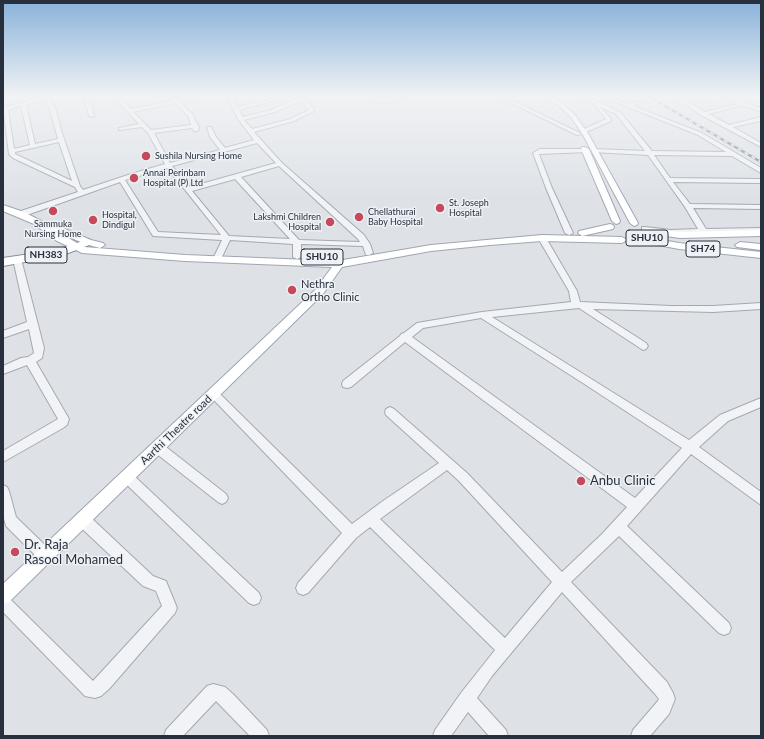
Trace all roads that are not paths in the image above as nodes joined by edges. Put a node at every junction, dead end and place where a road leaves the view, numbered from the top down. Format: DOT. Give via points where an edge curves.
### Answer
graph roads {
  1 [pos="7,130"];
  2 [pos="29,130"];
  3 [pos="58,130"];
  4 [pos="167,130"];
  5 [pos="210,130"];
  6 [pos="578,130"];
  7 [pos="585,130"];
  8 [pos="632,130"];
  9 [pos="691,130"];
  10 [pos="734,130"];
  11 [pos="251,131"];
  12 [pos="150,132"];
  13 [pos="581,132"];
  14 [pos="761,139"];
  15 [pos="62,140"];
  16 [pos="752,140"];
  17 [pos="258,141"];
  18 [pos="761,145"];
  19 [pos="33,147"];
  20 [pos="3,150"];
  21 [pos="11,150"];
  22 [pos="222,150"];
  23 [pos="590,151"];
  24 [pos="650,153"];
  25 [pos="732,154"];
  26 [pos="280,164"];
  27 [pos="168,165"];
  28 [pos="761,171"];
  29 [pos="236,176"];
  30 [pos="121,179"];
  31 [pos="668,180"];
  32 [pos="761,181"];
  33 [pos="77,186"];
  34 [pos="188,190"];
  35 [pos="82,193"];
  36 [pos="688,206"];
  37 [pos="761,207"];
  38 [pos="3,208"];
  39 [pos="21,214"];
  40 [pos="37,222"];
  41 [pos="634,223"];
  42 [pos="613,224"];
  43 [pos="761,230"];
  44 [pos="702,231"];
  45 [pos="569,233"];
  46 [pos="761,233"];
  47 [pos="646,234"];
  48 [pos="227,238"];
  49 [pos="542,238"];
  50 [pos="629,241"];
  51 [pos="88,242"];
  52 [pos="297,242"];
  53 [pos="72,246"];
  54 [pos="761,247"];
  55 [pos="367,248"];
  56 [pos="761,255"];
  57 [pos="3,256"];
  58 [pos="219,257"];
  59 [pos="297,257"];
  60 [pos="17,260"];
  61 [pos="338,260"];
  62 [pos="3,262"];
  63 [pos="578,305"];
  64 [pos="761,306"];
  65 [pos="482,316"];
  66 [pos="32,324"];
  67 [pos="3,335"];
  68 [pos="404,336"];
  69 [pos="643,346"];
  70 [pos="30,361"];
  71 [pos="3,370"];
  72 [pos="347,384"];
  73 [pos="214,395"];
  74 [pos="761,402"];
  75 [pos="390,412"];
  76 [pos="157,447"];
  77 [pos="690,447"];
  78 [pos="3,457"];
  79 [pos="448,463"];
  80 [pos="128,478"];
  81 [pos="3,491"];
  82 [pos="222,498"];
  83 [pos="761,500"];
  84 [pos="637,507"];
  85 [pos="370,518"];
  86 [pos="82,520"];
  87 [pos="618,526"];
  88 [pos="351,533"];
  89 [pos="45,555"];
  90 [pos="561,582"];
  91 [pos="303,588"];
  92 [pos="3,596"];
  93 [pos="254,598"];
  94 [pos="3,602"];
  95 [pos="724,628"];
  96 [pos="505,649"];
  97 [pos="467,699"];
  98 [pos="174,735"];
  99 [pos="261,736"];
  100 [pos="441,736"];
  101 [pos="500,736"];
  102 [pos="639,736"];
  1 -- 21 [label="street"];
  2 -- 19 [label="street"];
  3 -- 15 [label="street"];
  4 -- 12 [label="street"];
  5 -- 22 [label="street"];
  6 -- 13 [label="street"];
  7 -- 13 [label="street"];
  8 -- 24 [label="street"];
  9 -- 25 [label="street"];
  10 -- 16 [label="street"];
  11 -- 17 [label="street"];
  12 -- 27 [label="street"];
  13 -- 23 [label="main road"];
  14 -- 16 [label="street"];
  15 -- 19 [label="street"];
  15 -- 33 [label="street"];
  16 -- 18 [label="street"];
  17 -- 22 [label="street"];
  17 -- 26 [label="street"];
  19 -- 21 [label="street"];
  20 -- 21 [label="street"];
  21 -- 33 [label="street" via="15,157"];
  22 -- 27 [label="street"];
  23 -- 24 [label="street"];
  23 -- 41 [label="main road"];
  23 -- 42 [label="main road"];
  23 -- 45 [label="street" via="536,153"];
  24 -- 25 [label="street"];
  24 -- 31 [label="street"];
  25 -- 28 [label="street"];
  26 -- 29 [label="street"];
  26 -- 55 [label="street" via="361,237"];
  27 -- 30 [label="street"];
  27 -- 34 [label="street"];
  29 -- 34 [label="street"];
  29 -- 52 [label="street"];
  30 -- 35 [label="street"];
  30 -- 48 [label="street" via="156,234"];
  31 -- 32 [label="street"];
  31 -- 36 [label="street"];
  33 -- 35 [label="street"];
  34 -- 48 [label="street"];
  35 -- 39 [label="street"];
  36 -- 37 [label="street"];
  36 -- 44 [label="street"];
  38 -- 39 [label="main road, SHU10"];
  39 -- 40 [label="main road, SHU10"];
  40 -- 51 [label="main road, SHU10"];
  40 -- 53 [label="main road, SHU10"];
  41 -- 42 [label="main road, SHU10"];
  41 -- 47 [label="main road, SHU10"];
  42 -- 45 [label="main road, SHU10" via="594,231"];
  42 -- 50 [label="main road, SHU10" via="610,231 615,236"];
  43 -- 44 [label="street"];
  44 -- 47 [label="street"];
  45 -- 55 [label="main road, SHU10" via="509,235"];
  46 -- 47 [label="main road, SH74"];
  47 -- 50 [label="main road, SHU10"];
  47 -- 54 [label="main road, SHU10" via="661,241 713,242"];
  47 -- 56 [label="main road, SH74" via="678,246"];
  48 -- 52 [label="street"];
  48 -- 58 [label="street"];
  49 -- 50 [label="main road, SHU10"];
  49 -- 61 [label="main road, SHU10" via="445,246"];
  49 -- 63 [label="street" via="573,291"];
  51 -- 53 [label="highway, NH383"];
  51 -- 58 [label="main road, SHU10" via="127,249"];
  52 -- 55 [label="street"];
  52 -- 59 [label="street"];
  53 -- 57 [label="highway, NH383"];
  53 -- 58 [label="main road, SHU10" via="82,250 127,254"];
  53 -- 60 [label="highway, NH383" via="59,253"];
  55 -- 61 [label="main road, SHU10"];
  58 -- 59 [label="main road, SHU10"];
  58 -- 61 [label="main road, SHU10"];
  59 -- 61 [label="main road, SHU10"];
  60 -- 62 [label="highway, NH383"];
  60 -- 66 [label="street"];
  61 -- 73 [label="main road, Aarthi Theatre road" via="319,292"];
  63 -- 64 [label="street" via="678,309"];
  63 -- 65 [label="street"];
  63 -- 69 [label="street"];
  65 -- 68 [label="street" via="428,322"];
  65 -- 77 [label="street"];
  66 -- 67 [label="street"];
  66 -- 70 [label="street" via="40,355"];
  68 -- 72 [label="street"];
  68 -- 84 [label="street"];
  70 -- 71 [label="street"];
  70 -- 78 [label="street" via="64,419 59,425"];
  73 -- 76 [label="main road, Aarthi Theatre road"];
  73 -- 88 [label="street"];
  74 -- 77 [label="street" via="724,418"];
  75 -- 79 [label="street"];
  76 -- 80 [label="main road, Aarthi Theatre road"];
  76 -- 82 [label="street"];
  77 -- 83 [label="street"];
  77 -- 84 [label="street"];
  79 -- 85 [label="street"];
  79 -- 90 [label="street"];
  80 -- 86 [label="main road, Aarthi Theatre road"];
  80 -- 93 [label="street"];
  81 -- 89 [label="street" via="11,521"];
  84 -- 87 [label="street"];
  85 -- 88 [label="street"];
  85 -- 96 [label="street"];
  86 -- 89 [label="main road, Aarthi Theatre road"];
  86 -- 94 [label="street" via="148,580 161,586 170,608 103,683 95,690 91,690"];
  87 -- 90 [label="street"];
  87 -- 95 [label="street"];
  88 -- 91 [label="street"];
  89 -- 92 [label="main road, Aarthi Theatre road"];
  90 -- 96 [label="street"];
  90 -- 102 [label="street" via="661,688 667,699 663,708"];
  96 -- 97 [label="street"];
  97 -- 100 [label="street"];
  97 -- 101 [label="street"];
  98 -- 99 [label="street" via="213,692 219,693 227,700"];
}
